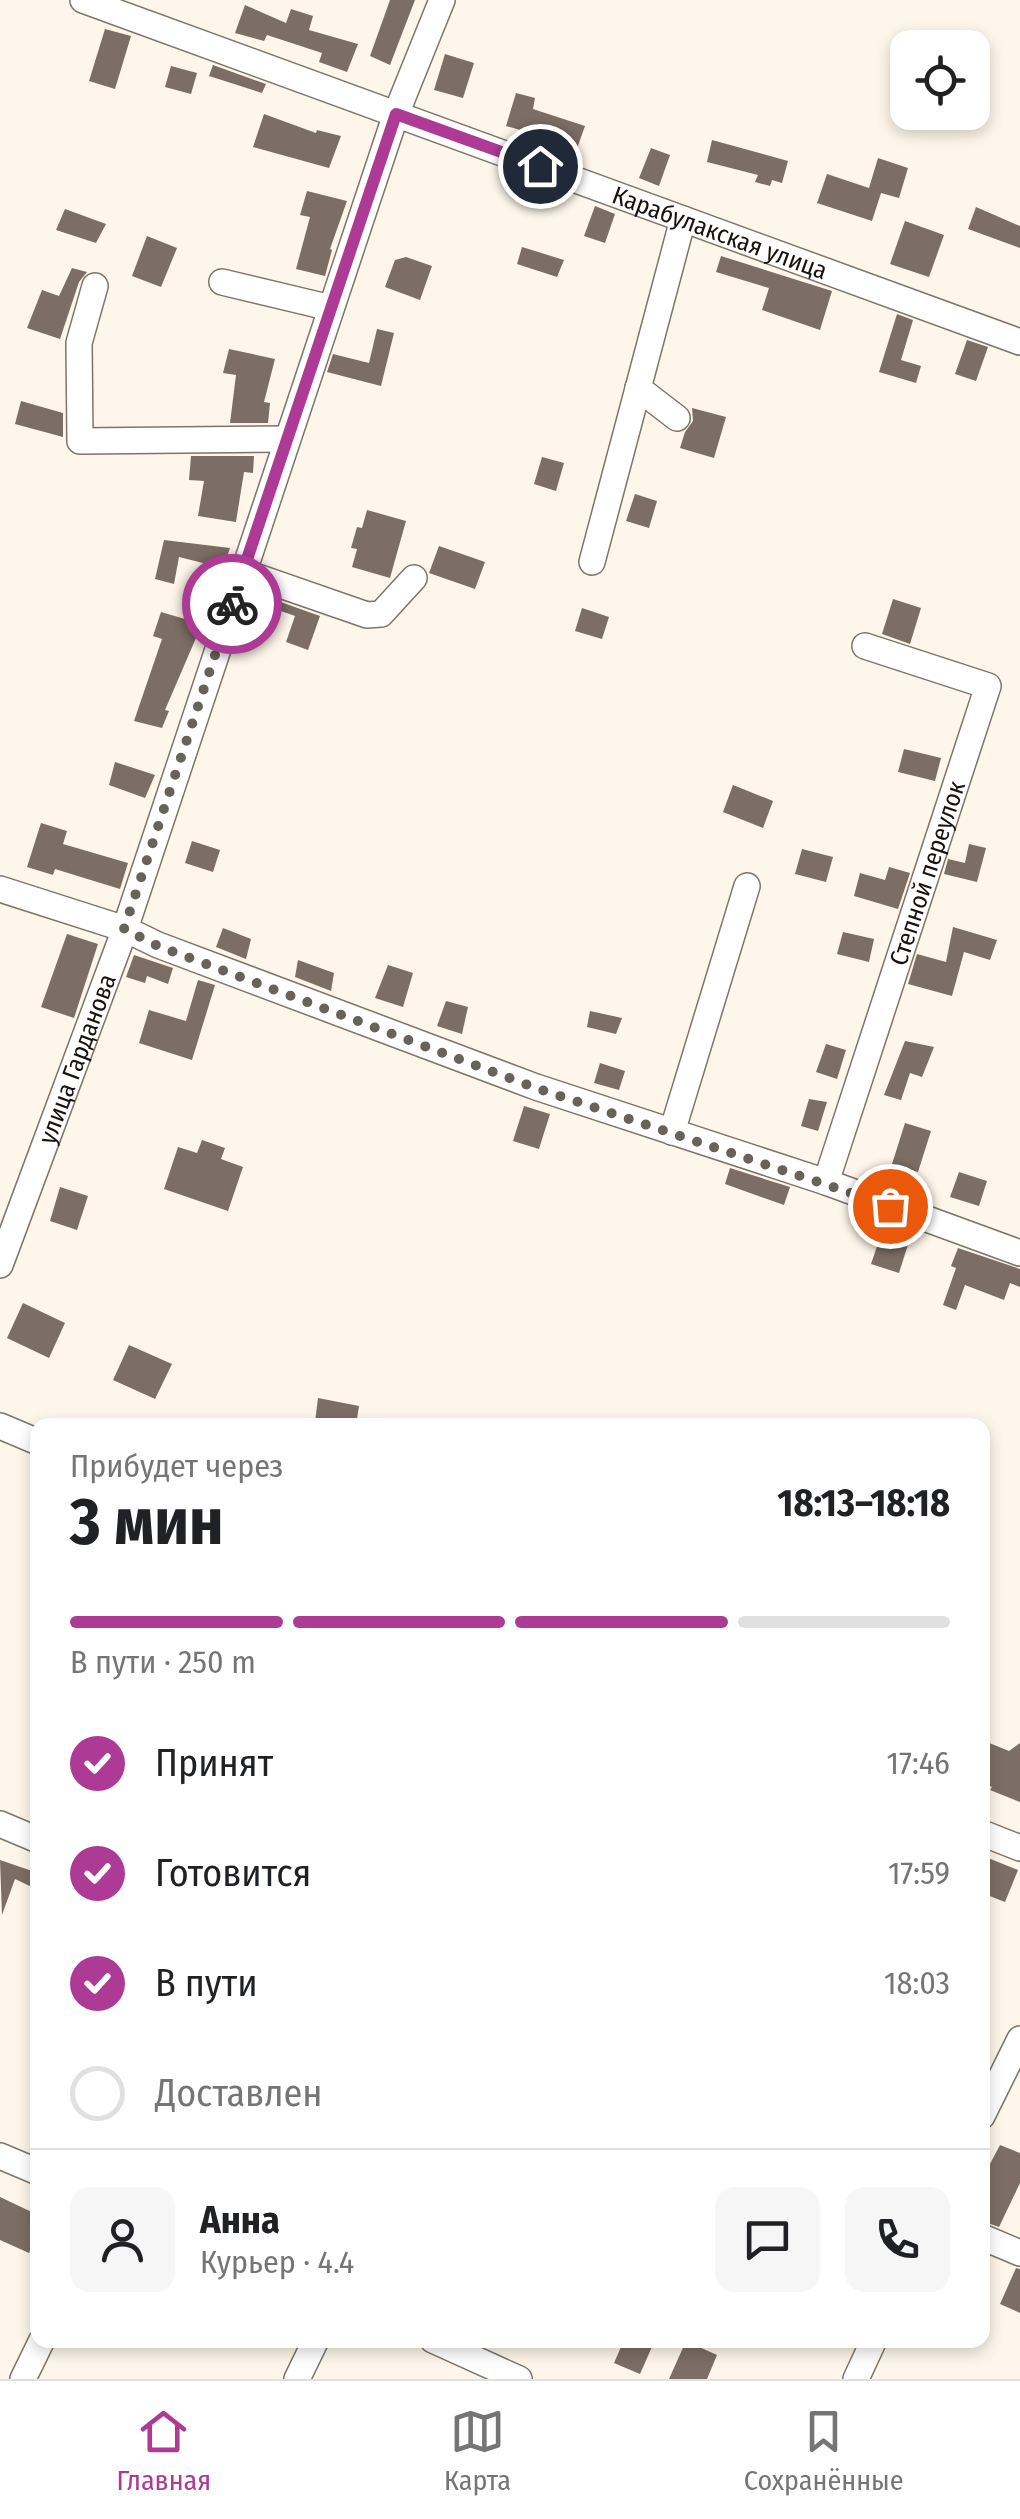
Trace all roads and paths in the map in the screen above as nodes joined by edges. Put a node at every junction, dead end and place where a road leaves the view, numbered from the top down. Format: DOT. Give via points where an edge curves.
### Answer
graph roads {
  1 [pos="83,0"];
  2 [pos="442,0"];
  3 [pos="396,114"];
  4 [pos="683,219"];
  5 [pos="222,282"];
  6 [pos="95,286"];
  7 [pos="331,308"];
  8 [pos="1020,342"];
  9 [pos="638,388"];
  10 [pos="677,418"];
  11 [pos="286,439"];
  12 [pos="592,562"];
  13 [pos="243,572"];
  14 [pos="414,578"];
  15 [pos="864,646"];
  16 [pos="746,886"];
  17 [pos="0,889"];
  18 [pos="124,929"];
  19 [pos="672,1132"];
  20 [pos="826,1182"];
  21 [pos="1020,1253"];
  22 [pos="0,1266"];
  23 [pos="0,1426"];
  24 [pos="30,1439"];
  25 [pos="0,1824"];
  26 [pos="990,1836"];
  27 [pos="30,1837"];
  28 [pos="1020,1848"];
  29 [pos="1020,2039"];
  30 [pos="990,2100"];
  31 [pos="0,2156"];
  32 [pos="30,2169"];
  33 [pos="990,2241"];
  34 [pos="1020,2254"];
  35 [pos="38,2348"];
  36 [pos="312,2348"];
  37 [pos="451,2348"];
  38 [pos="870,2348"];
  39 [pos="23,2379"];
  40 [pos="297,2379"];
  41 [pos="519,2379"];
  42 [pos="856,2379"];
  1 -- 3 [label="street, Карабулакская улица"];
  2 -- 3 [label="street, улица Гарданова"];
  3 -- 4 [label="street, Карабулакская улица"];
  3 -- 7 [label="street, улица Гарданова"];
  4 -- 8 [label="street, Карабулакская улица"];
  4 -- 9 [label="street"];
  5 -- 7 [label="street"];
  6 -- 11 [label="street" via="79,343 80,441"];
  7 -- 11 [label="street, улица Гарданова"];
  9 -- 10 [label="street"];
  9 -- 12 [label="street"];
  11 -- 13 [label="street, улица Гарданова"];
  13 -- 14 [label="street" via="366,615 381,614"];
  13 -- 18 [label="street, улица Гарданова"];
  15 -- 20 [label="street, Степной переулок" via="988,686"];
  16 -- 19 [label="street"];
  17 -- 18 [label="street"];
  18 -- 19 [label="street" via="390,1034"];
  18 -- 22 [label="street, улица Гарданова"];
  19 -- 20 [label="street"];
  20 -- 21 [label="street"];
  23 -- 24 [label="street"];
  25 -- 27 [label="street"];
  26 -- 28 [label="street"];
  29 -- 30 [label="street"];
  31 -- 32 [label="street"];
  33 -- 34 [label="street"];
  35 -- 39 [label="street"];
  36 -- 40 [label="street"];
  37 -- 41 [label="street"];
  38 -- 42 [label="street"];
}
